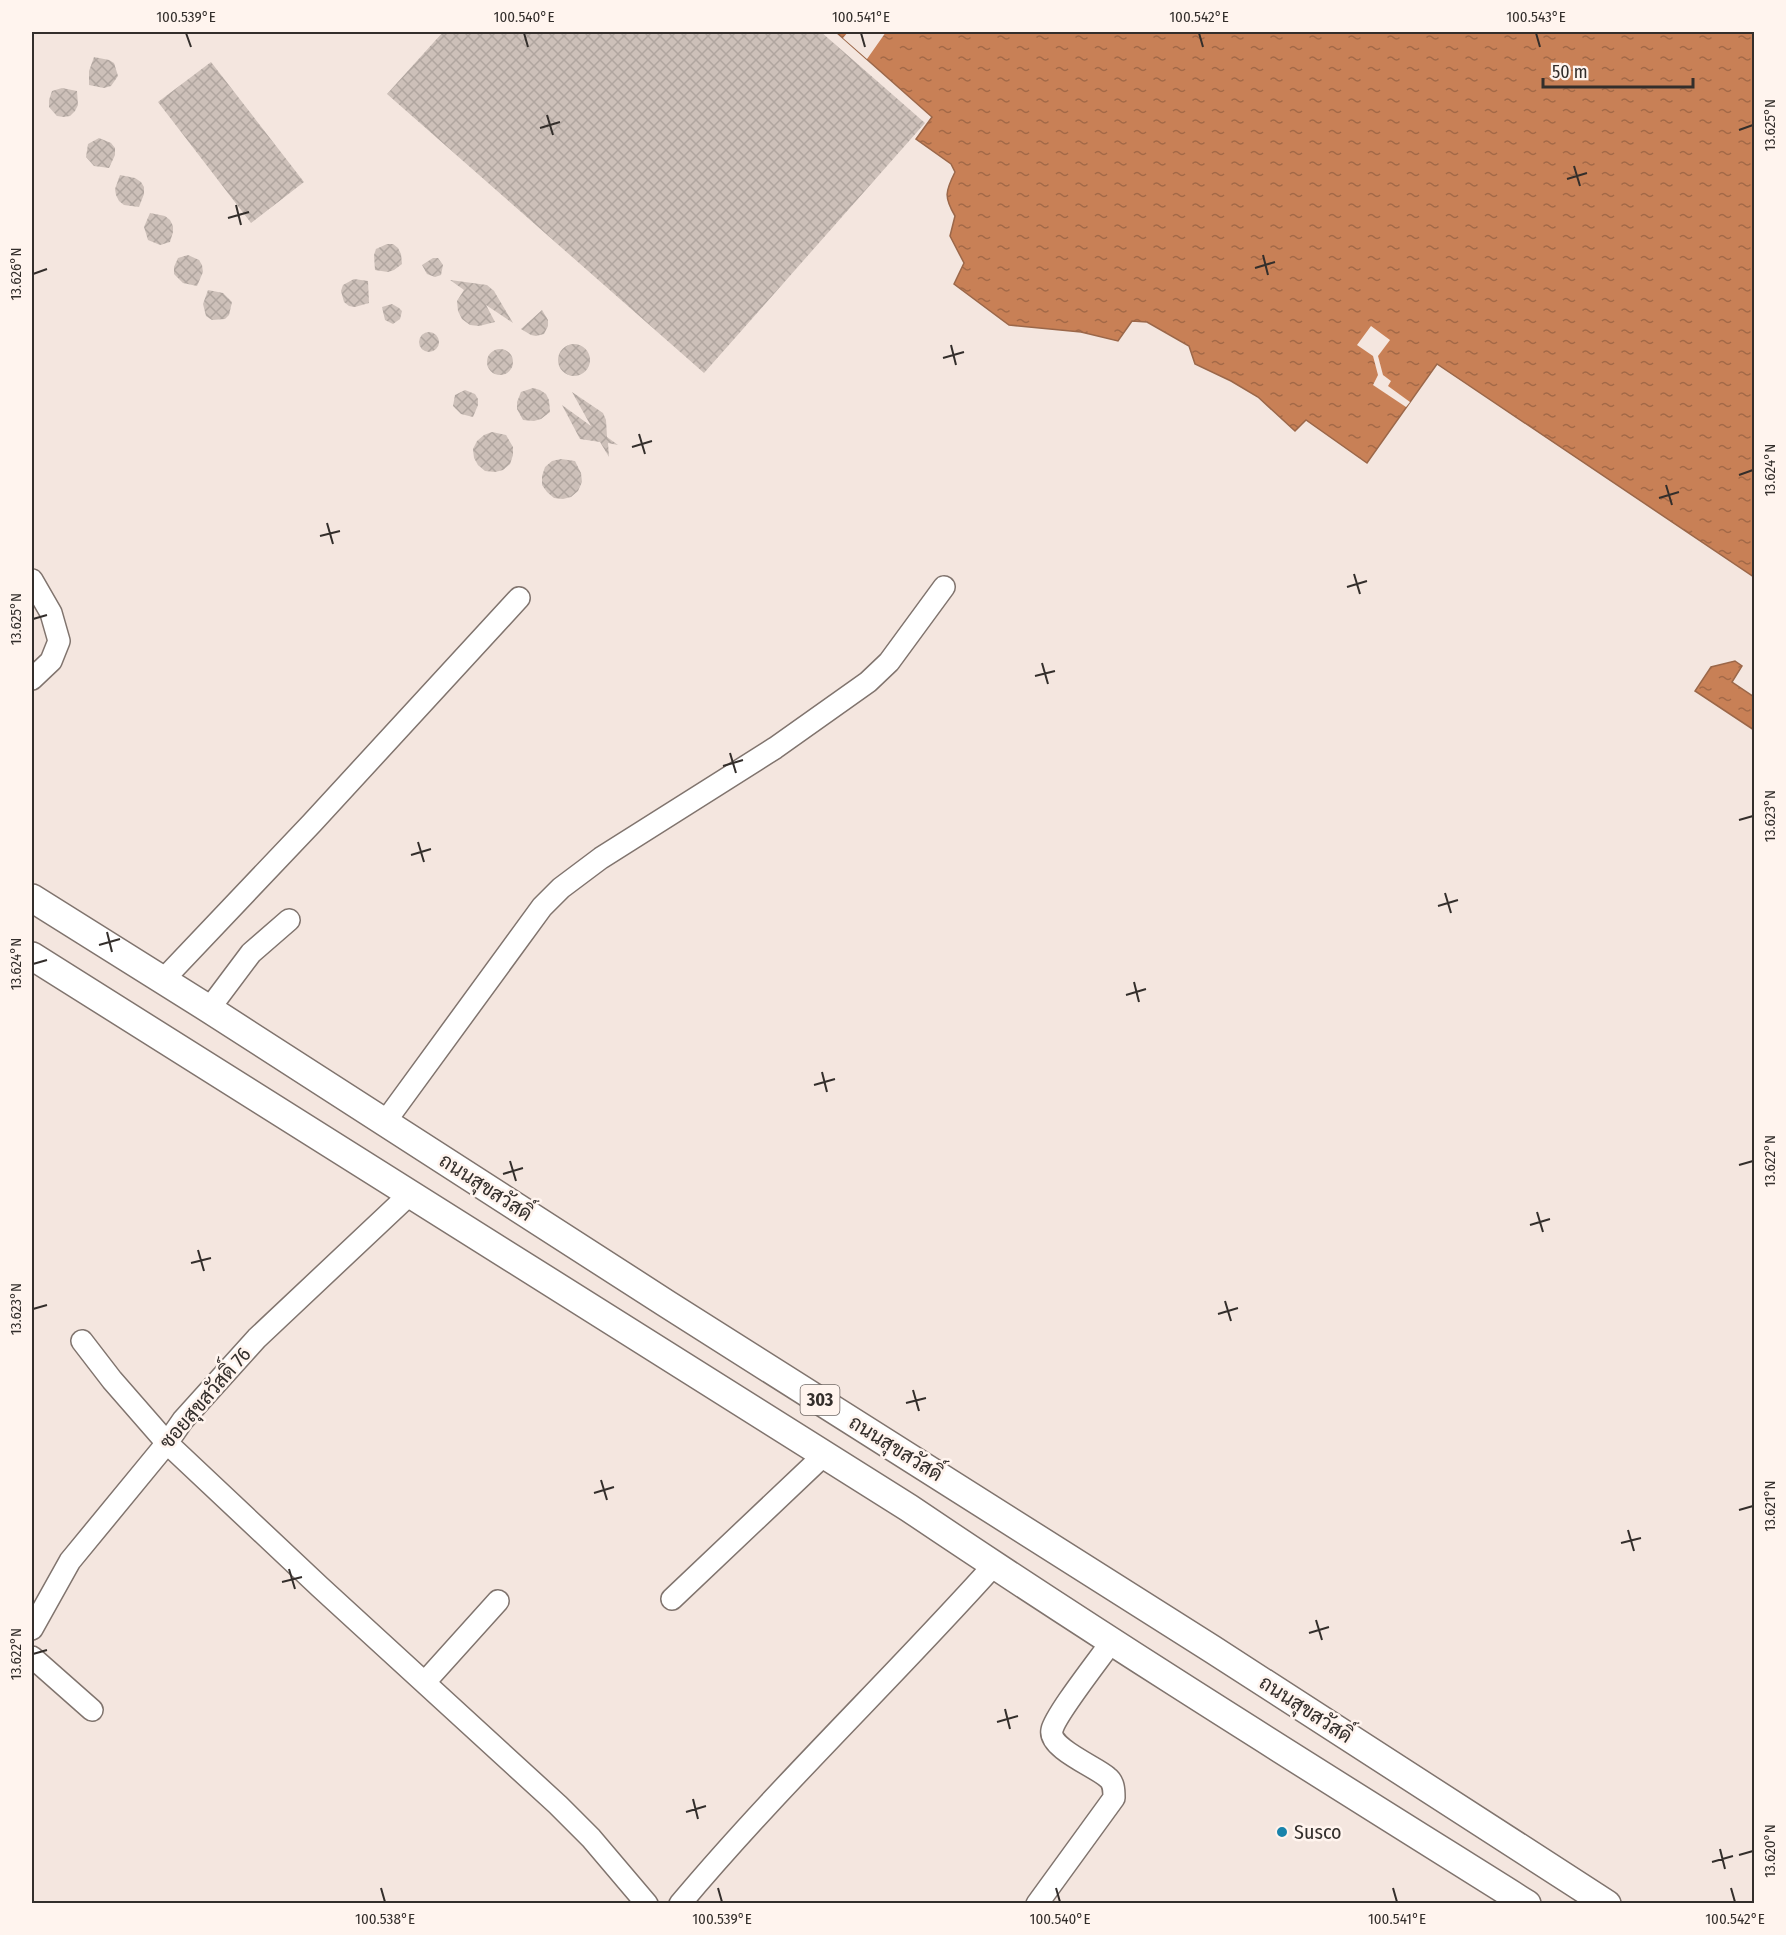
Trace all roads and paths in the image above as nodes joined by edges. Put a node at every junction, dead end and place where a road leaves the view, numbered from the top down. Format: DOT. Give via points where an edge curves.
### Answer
graph roads {
  1 [pos="32,580"];
  2 [pos="944,587"];
  3 [pos="519,598"];
  4 [pos="32,679"];
  5 [pos="32,898"];
  6 [pos="289,920"];
  7 [pos="32,956"];
  8 [pos="163,980"];
  9 [pos="209,1009"];
  10 [pos="385,1122"];
  11 [pos="410,1194"];
  12 [pos="82,1341"];
  13 [pos="167,1443"];
  14 [pos="824,1455"];
  15 [pos="994,1565"];
  16 [pos="672,1599"];
  17 [pos="498,1601"];
  18 [pos="32,1629"];
  19 [pos="1113,1641"];
  20 [pos="32,1657"];
  21 [pos="425,1682"];
  22 [pos="92,1710"];
  23 [pos="646,1904"];
  24 [pos="680,1904"];
  25 [pos="1037,1904"];
  26 [pos="1527,1904"];
  27 [pos="1607,1904"];
  1 -- 4 [label="street" via="51,613 60,641 51,661"];
  2 -- 10 [label="street" via="889,662 868,682 561,888 542,907"];
  3 -- 8 [label="street"];
  5 -- 8 [label="main road, ถนนสุขสวัสดิ์ / 303"];
  6 -- 9 [label="street" via="251,953"];
  7 -- 11 [label="main road, 303"];
  8 -- 9 [label="main road, ถนนสุขสวัสดิ์ / 303"];
  9 -- 10 [label="main road, ถนนสุขสวัสดิ์ / 303"];
  10 -- 27 [label="main road, ถนนสุขสวัสดิ์ / 303"];
  11 -- 13 [label="street, ซอยสุขสวัสดิ์ 76" via="257,1338"];
  11 -- 14 [label="main road, 303"];
  12 -- 13 [label="street"];
  13 -- 18 [label="street, ซอยสุขสวัสดิ์ 76" via="70,1561"];
  13 -- 21 [label="street"];
  14 -- 15 [label="main road, 303"];
  14 -- 16 [label="street"];
  15 -- 19 [label="main road, 303"];
  15 -- 24 [label="street"];
  17 -- 21 [label="street"];
  19 -- 25 [label="street" via="1052,1730 1062,1748 1108,1777 1114,1786 1114,1798"];
  19 -- 26 [label="main road, 303"];
  20 -- 22 [label="street"];
  21 -- 23 [label="street" via="558,1804"];
}
